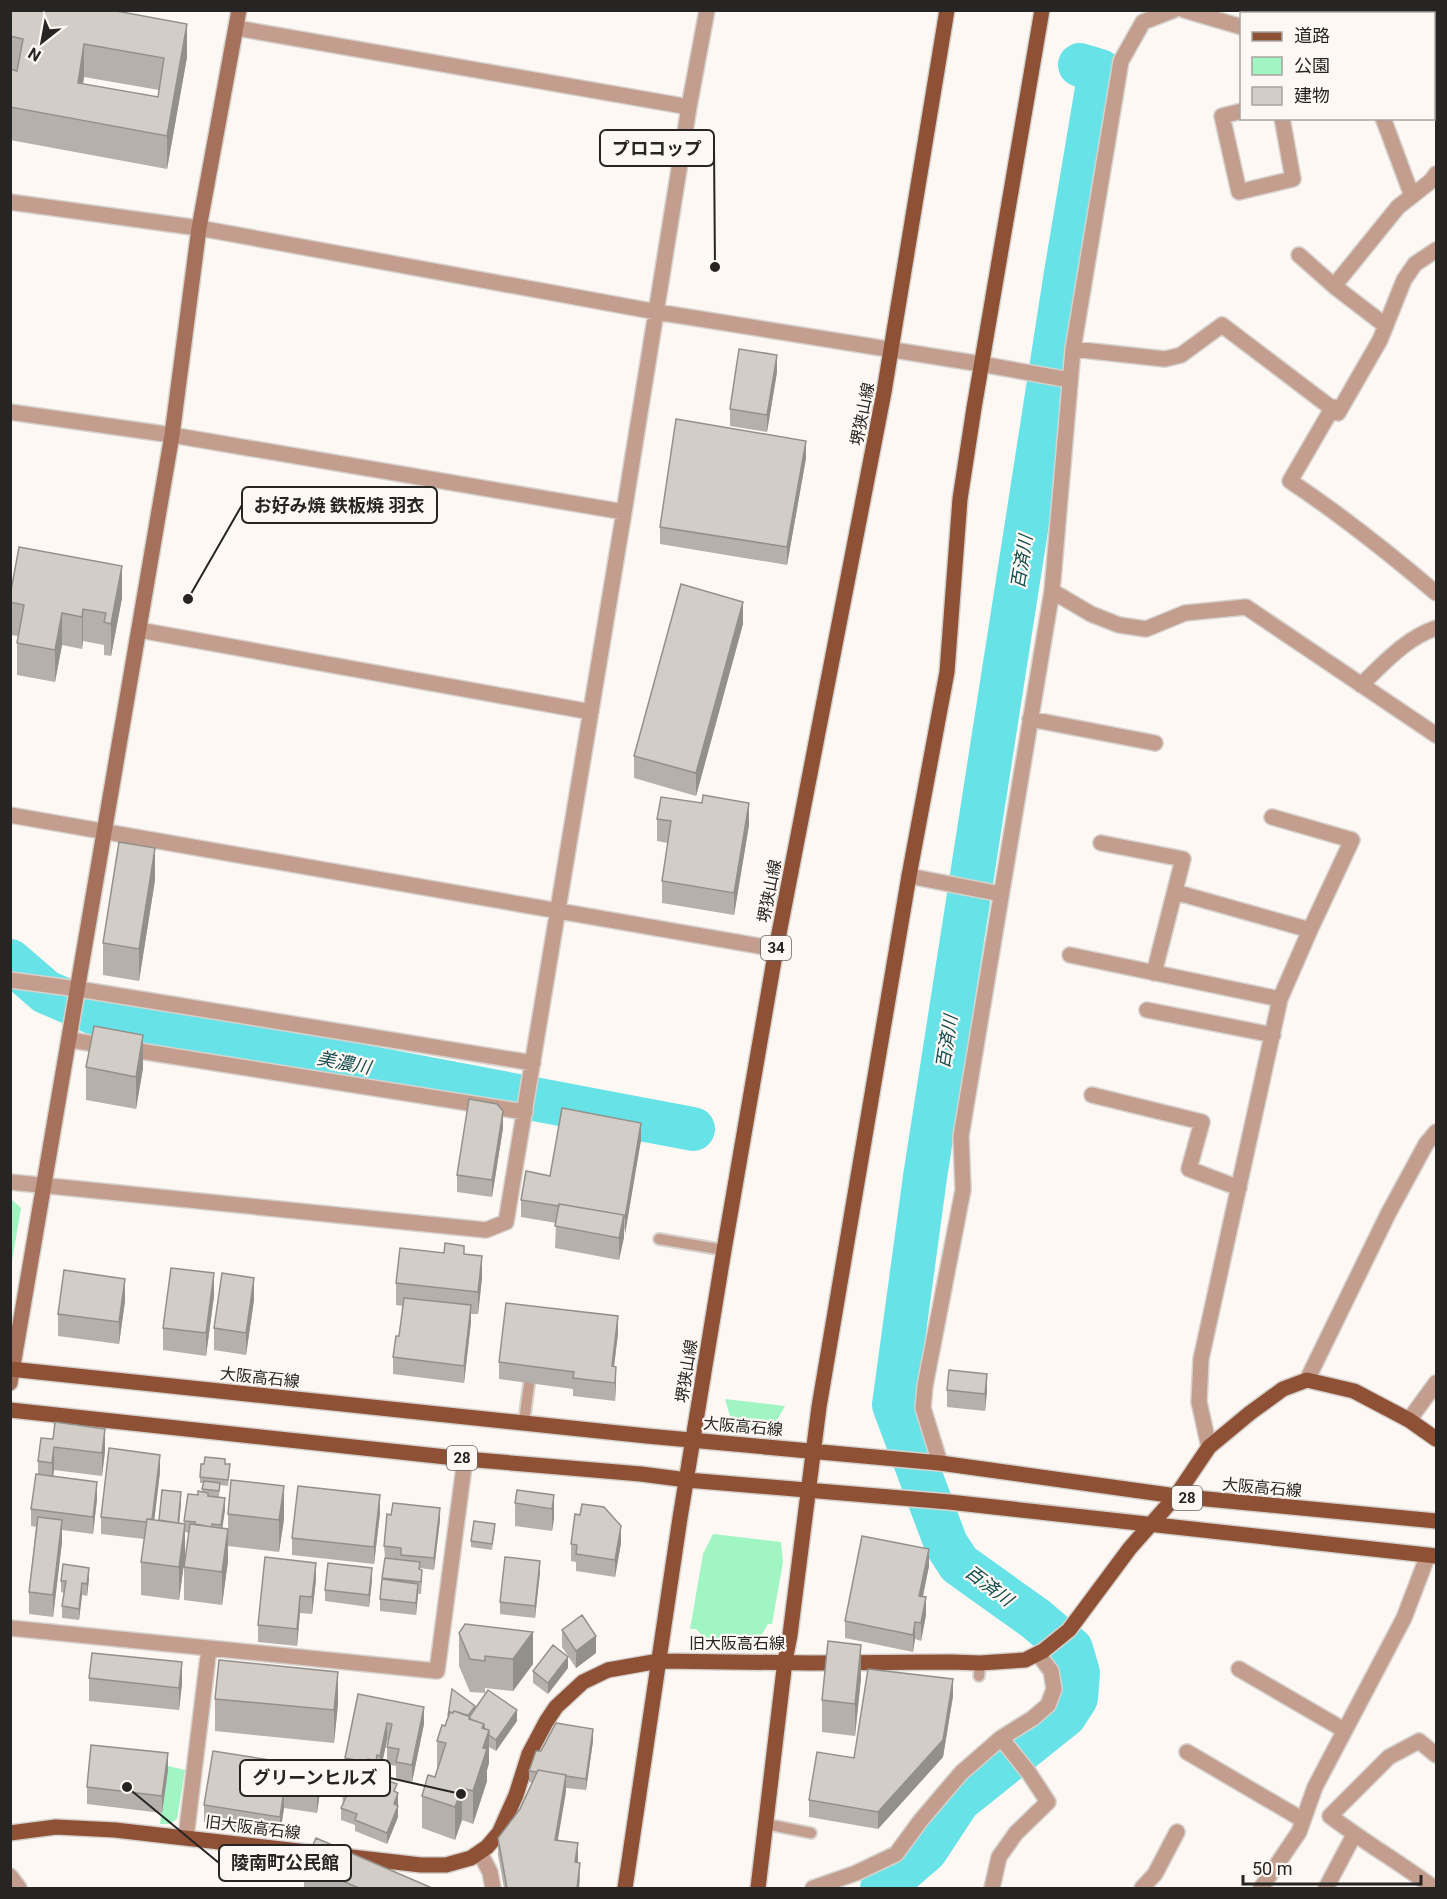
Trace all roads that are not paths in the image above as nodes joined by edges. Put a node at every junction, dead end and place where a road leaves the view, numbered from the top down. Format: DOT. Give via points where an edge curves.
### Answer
graph roads {
  1 [pos="239,10"];
  2 [pos="707,10"];
  3 [pos="947,10"];
  4 [pos="1042,10"];
  5 [pos="1174,10"];
  6 [pos="1184,10"];
  7 [pos="1240,26"];
  8 [pos="236,28"];
  9 [pos="689,107"];
  10 [pos="1240,112"];
  11 [pos="1282,120"];
  12 [pos="1384,120"];
  13 [pos="1437,174"];
  14 [pos="1412,196"];
  15 [pos="10,202"];
  16 [pos="199,228"];
  17 [pos="1437,250"];
  18 [pos="1299,255"];
  19 [pos="1334,286"];
  20 [pos="657,312"];
  21 [pos="1386,326"];
  22 [pos="1073,349"];
  23 [pos="891,350"];
  24 [pos="981,364"];
  25 [pos="1064,378"];
  26 [pos="1333,407"];
  27 [pos="10,412"];
  28 [pos="172,435"];
  29 [pos="624,512"];
  30 [pos="1052,591"];
  31 [pos="1437,593"];
  32 [pos="1437,628"];
  33 [pos="139,630"];
  34 [pos="1361,684"];
  35 [pos="591,712"];
  36 [pos="1030,720"];
  37 [pos="1437,735"];
  38 [pos="1155,743"];
  39 [pos="10,815"];
  40 [pos="1272,816"];
  41 [pos="104,832"];
  42 [pos="1101,843"];
  43 [pos="909,876"];
  44 [pos="1175,892"];
  45 [pos="996,893"];
  46 [pos="558,911"];
  47 [pos="1310,930"];
  48 [pos="776,949"];
  49 [pos="1070,955"];
  50 [pos="1154,973"];
  51 [pos="10,980"];
  52 [pos="78,989"];
  53 [pos="1280,999"];
  54 [pos="1147,1010"];
  55 [pos="1273,1035"];
  56 [pos="70,1040"];
  57 [pos="531,1069"];
  58 [pos="1092,1095"];
  59 [pos="525,1109"];
  60 [pos="1437,1132"];
  61 [pos="10,1182"];
  62 [pos="44,1185"];
  63 [pos="1239,1188"];
  64 [pos="659,1239"];
  65 [pos="724,1250"];
  66 [pos="11,1373"];
  67 [pos="1307,1380"];
  68 [pos="1437,1383"];
  69 [pos="530,1384"];
  70 [pos="10,1410"];
  71 [pos="1409,1420"];
  72 [pos="524,1422"];
  73 [pos="1437,1439"];
  74 [pos="694,1440"];
  75 [pos="1209,1447"];
  76 [pos="812,1450"];
  77 [pos="465,1459"];
  78 [pos="940,1463"];
  79 [pos="687,1480"];
  80 [pos="807,1491"];
  81 [pos="1176,1496"];
  82 [pos="1437,1521"];
  83 [pos="1149,1525"];
  84 [pos="1432,1556"];
  85 [pos="10,1628"];
  86 [pos="209,1648"];
  87 [pos="1040,1652"];
  88 [pos="659,1661"];
  89 [pos="785,1661"];
  90 [pos="1239,1669"];
  91 [pos="1344,1730"];
  92 [pos="1001,1738"];
  93 [pos="1187,1752"];
  94 [pos="1437,1755"];
  95 [pos="1303,1820"];
  96 [pos="766,1824"];
  97 [pos="1177,1832"];
  98 [pos="10,1833"];
  99 [pos="811,1833"];
  100 [pos="1354,1835"];
  101 [pos="186,1837"];
  102 [pos="480,1853"];
  103 [pos="10,1876"];
  104 [pos="19,1888"];
  105 [pos="493,1888"];
  106 [pos="626,1888"];
  107 [pos="758,1888"];
  108 [pos="813,1888"];
  109 [pos="992,1888"];
  110 [pos="1142,1888"];
  111 [pos="1261,1888"];
  112 [pos="1326,1888"];
  113 [pos="1434,1888"];
  1 -- 8 [label="street"];
  2 -- 9 [label="street"];
  3 -- 23 [label="main road, 堺狭山線 / 34"];
  4 -- 24 [label="main road"];
  5 -- 22 [label="street" via="1143,22 1121,62"];
  6 -- 7 [label="street"];
  8 -- 9 [label="street"];
  8 -- 16 [label="street"];
  9 -- 20 [label="street"];
  10 -- 11 [label="street" via="1222,116 1239,192 1293,179"];
  12 -- 14 [label="street"];
  13 -- 14 [label="street"];
  14 -- 19 [label="street" via="1398,207"];
  15 -- 16 [label="street"];
  16 -- 20 [label="street"];
  16 -- 28 [label="street"];
  17 -- 21 [label="street" via="1415,264 1404,280"];
  18 -- 19 [label="street"];
  19 -- 21 [label="street"];
  20 -- 23 [label="street"];
  20 -- 29 [label="street"];
  21 -- 26 [label="street" via="1338,412"];
  22 -- 25 [label="street"];
  22 -- 26 [label="street" via="1165,359 1181,355 1222,325"];
  23 -- 24 [label="street"];
  23 -- 48 [label="main road, 堺狭山線 / 34"];
  24 -- 25 [label="street"];
  24 -- 43 [label="main road" via="960,499 947,672"];
  25 -- 30 [label="street"];
  26 -- 31 [label="street" via="1290,481"];
  27 -- 28 [label="street"];
  28 -- 29 [label="street"];
  28 -- 33 [label="street"];
  29 -- 35 [label="street"];
  30 -- 34 [label="street" via="1090,614 1119,625 1146,629 1185,613 1246,607"];
  30 -- 36 [label="street"];
  32 -- 34 [label="street" via="1421,633"];
  33 -- 35 [label="street"];
  33 -- 41 [label="street"];
  34 -- 37 [label="street"];
  35 -- 46 [label="street"];
  36 -- 38 [label="street"];
  36 -- 45 [label="street"];
  39 -- 41 [label="street"];
  40 -- 47 [label="street" via="1352,840"];
  41 -- 46 [label="street"];
  41 -- 52 [label="street"];
  42 -- 44 [label="street" via="1183,859"];
  43 -- 45 [label="street"];
  43 -- 76 [label="main road"];
  44 -- 47 [label="street"];
  44 -- 50 [label="street"];
  45 -- 78 [label="street" via="961,1136 963,1190 924,1386 922,1408"];
  46 -- 48 [label="street"];
  46 -- 57 [label="street"];
  47 -- 53 [label="street"];
  48 -- 65 [label="main road, 堺狭山線 / 34"];
  49 -- 50 [label="street"];
  50 -- 53 [label="street"];
  51 -- 52 [label="street"];
  52 -- 56 [label="street"];
  52 -- 57 [label="street"];
  53 -- 55 [label="street"];
  54 -- 55 [label="street"];
  55 -- 63 [label="street"];
  56 -- 59 [label="street"];
  56 -- 62 [label="street"];
  57 -- 59 [label="street"];
  58 -- 63 [label="street" via="1202,1122 1189,1169"];
  59 -- 62 [label="street" via="506,1222 486,1230"];
  60 -- 67 [label="street" via="1426,1144 1388,1214"];
  61 -- 62 [label="street"];
  62 -- 66 [label="street"];
  63 -- 75 [label="street" via="1201,1359 1199,1402"];
  64 -- 65 [label="lane"];
  65 -- 74 [label="main road, 堺狭山線 / 34"];
  66 -- 72 [label="main road, 大阪高石線 / 28"];
  67 -- 71 [label="main road" via="1354,1391"];
  67 -- 75 [label="main road, 旧大阪高石線 / 28" via="1283,1389"];
  68 -- 71 [label="street"];
  69 -- 72 [label="lane"];
  70 -- 77 [label="main road, 28"];
  71 -- 73 [label="main road"];
  72 -- 74 [label="main road, 大阪高石線 / 28"];
  74 -- 76 [label="main road, 大阪高石線 / 28"];
  74 -- 79 [label="main road, 堺狭山線 / 34"];
  75 -- 81 [label="main road, 旧大阪高石線 / 28"];
  76 -- 78 [label="main road, 大阪高石線 / 28"];
  76 -- 80 [label="main road"];
  77 -- 79 [label="main road, 28"];
  77 -- 86 [label="street" via="436,1671"];
  78 -- 81 [label="main road, 大阪高石線 / 28"];
  79 -- 80 [label="main road, 28"];
  79 -- 88 [label="main road, 堺狭山線 / 34"];
  80 -- 83 [label="main road, 28" via="949,1502"];
  80 -- 89 [label="main road"];
  81 -- 82 [label="main road, 大阪高石線 / 28"];
  81 -- 83 [label="main road, 旧大阪高石線 / 28"];
  83 -- 84 [label="main road, 28"];
  83 -- 87 [label="main road, 旧大阪高石線 / 28" via="1069,1630"];
  84 -- 91 [label="street"];
  85 -- 86 [label="street"];
  86 -- 101 [label="street"];
  87 -- 89 [label="main road, 旧大阪高石線 / 28" via="1025,1660 980,1670"];
  87 -- 92 [label="street" via="1051,1671 1054,1689 1048,1705"];
  88 -- 89 [label="main road, 旧大阪高石線 / 28"];
  88 -- 102 [label="main road, 旧大阪高石線 / 28" via="608,1670 583,1682 556,1707 529,1754 499,1833"];
  88 -- 106 [label="main road, 堺狭山線 / 34"];
  89 -- 96 [label="main road"];
  90 -- 91 [label="street"];
  91 -- 95 [label="street"];
  92 -- 108 [label="street" via="961,1773 896,1854"];
  92 -- 109 [label="street" via="1048,1802 1016,1833 999,1857"];
  93 -- 95 [label="street"];
  94 -- 100 [label="street" via="1419,1741 1389,1757 1330,1816"];
  95 -- 111 [label="street"];
  96 -- 99 [label="lane"];
  96 -- 107 [label="main road"];
  97 -- 110 [label="street" via="1155,1874"];
  98 -- 101 [label="main road, 旧大阪高石線 / 28" via="56,1827"];
  100 -- 112 [label="street"];
  100 -- 113 [label="street"];
  101 -- 102 [label="main road, 旧大阪高石線 / 28" via="422,1865 446,1865"];
  102 -- 105 [label="street"];
  103 -- 104 [label="street"];
}
